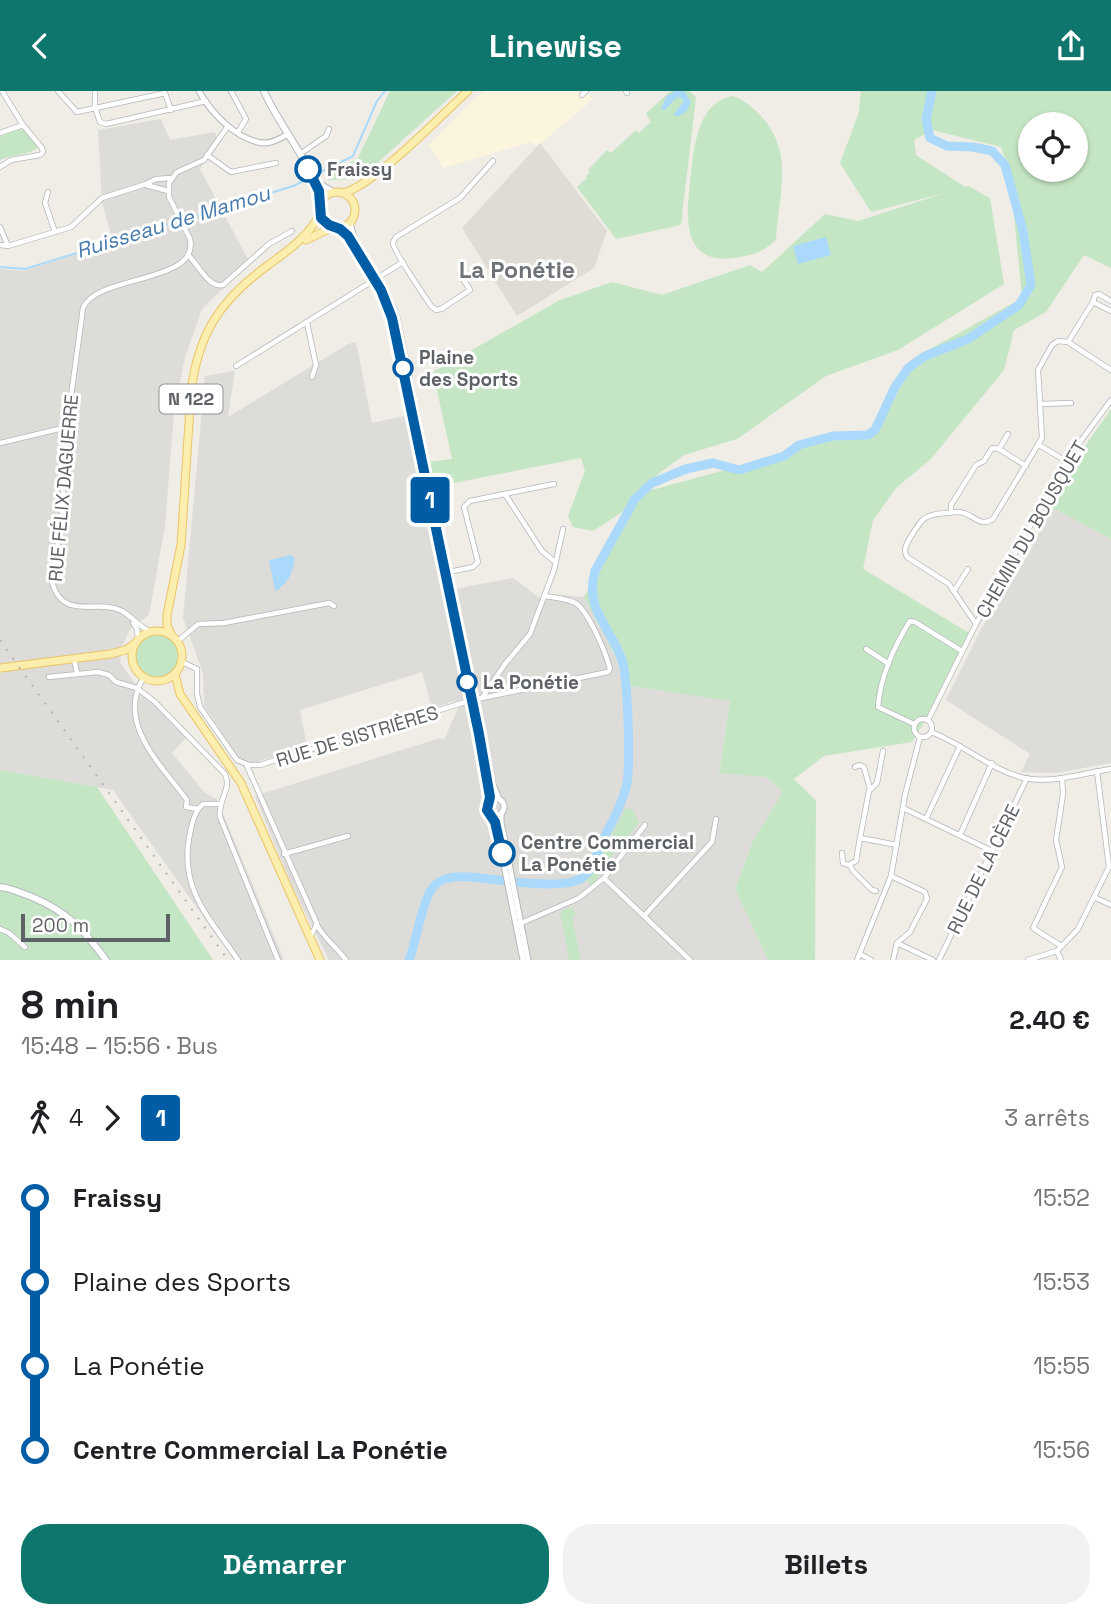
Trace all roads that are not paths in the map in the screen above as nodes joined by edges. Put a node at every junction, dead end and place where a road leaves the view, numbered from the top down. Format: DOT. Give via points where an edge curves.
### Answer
graph roads {
  1 [pos="2,91"];
  2 [pos="58,91"];
  3 [pos="95,91"];
  4 [pos="199,91"];
  5 [pos="231,91"];
  6 [pos="264,91"];
  7 [pos="468,91"];
  8 [pos="165,92"];
  9 [pos="206,101"];
  10 [pos="95,107"];
  11 [pos="171,110"];
  12 [pos="23,125"];
  13 [pos="228,126"];
  14 [pos="329,129"];
  15 [pos="238,132"];
  16 [pos="0,133"];
  17 [pos="288,134"];
  18 [pos="207,155"];
  19 [pos="299,155"];
  20 [pos="493,162"];
  21 [pos="276,163"];
  22 [pos="0,166"];
  23 [pos="379,172"];
  24 [pos="172,178"];
  25 [pos="316,182"];
  26 [pos="146,184"];
  27 [pos="168,191"];
  28 [pos="48,192"];
  29 [pos="333,192"];
  30 [pos="343,193"];
  31 [pos="320,204"];
  32 [pos="355,205"];
  33 [pos="320,213"];
  34 [pos="350,222"];
  35 [pos="0,227"];
  36 [pos="335,227"];
  37 [pos="292,231"];
  38 [pos="55,232"];
  39 [pos="0,245"];
  40 [pos="8,246"];
  41 [pos="288,251"];
  42 [pos="188,255"];
  43 [pos="403,262"];
  44 [pos="460,274"];
  45 [pos="377,279"];
  46 [pos="1111,301"];
  47 [pos="1093,302"];
  48 [pos="1111,311"];
  49 [pos="307,323"];
  50 [pos="1068,342"];
  51 [pos="236,366"];
  52 [pos="1111,370"];
  53 [pos="312,377"];
  54 [pos="1111,400"];
  55 [pos="1071,403"];
  56 [pos="1040,404"];
  57 [pos="66,427"];
  58 [pos="1008,434"];
  59 [pos="0,443"];
  60 [pos="1039,445"];
  61 [pos="999,449"];
  62 [pos="1066,461"];
  63 [pos="1026,465"];
  64 [pos="554,484"];
  65 [pos="505,494"];
  66 [pos="951,512"];
  67 [pos="563,529"];
  68 [pos="555,562"];
  69 [pos="968,569"];
  70 [pos="449,572"];
  71 [pos="954,591"];
  72 [pos="544,596"];
  73 [pos="334,605"];
  74 [pos="167,615"];
  75 [pos="129,617"];
  76 [pos="976,624"];
  77 [pos="152,631"];
  78 [pos="171,634"];
  79 [pos="136,641"];
  80 [pos="178,641"];
  81 [pos="866,649"];
  82 [pos="962,651"];
  83 [pos="110,654"];
  84 [pos="74,659"];
  85 [pos="132,661"];
  86 [pos="182,662"];
  87 [pos="889,664"];
  88 [pos="0,668"];
  89 [pos="77,673"];
  90 [pos="175,674"];
  91 [pos="49,677"];
  92 [pos="144,677"];
  93 [pos="160,681"];
  94 [pos="137,688"];
  95 [pos="180,694"];
  96 [pos="482,698"];
  97 [pos="472,700"];
  98 [pos="928,720"];
  99 [pos="914,724"];
  100 [pos="931,732"];
  101 [pos="479,734"];
  102 [pos="920,737"];
  103 [pos="960,746"];
  104 [pos="883,751"];
  105 [pos="992,763"];
  106 [pos="247,765"];
  107 [pos="855,767"];
  108 [pos="1111,769"];
  109 [pos="1097,771"];
  110 [pos="1027,778"];
  111 [pos="1062,778"];
  112 [pos="870,789"];
  113 [pos="499,799"];
  114 [pos="489,801"];
  115 [pos="220,804"];
  116 [pos="198,809"];
  117 [pos="903,809"];
  118 [pos="502,814"];
  119 [pos="491,815"];
  120 [pos="716,819"];
  121 [pos="926,819"];
  122 [pos="645,825"];
  123 [pos="960,835"];
  124 [pos="348,836"];
  125 [pos="860,838"];
  126 [pos="897,845"];
  127 [pos="992,851"];
  128 [pos="842,853"];
  129 [pos="284,854"];
  130 [pos="850,865"];
  131 [pos="1110,867"];
  132 [pos="507,868"];
  133 [pos="891,876"];
  134 [pos="604,878"];
  135 [pos="285,883"];
  136 [pos="0,887"];
  137 [pos="876,891"];
  138 [pos="1094,897"];
  139 [pos="1111,905"];
  140 [pos="644,916"];
  141 [pos="317,924"];
  142 [pos="518,924"];
  143 [pos="0,929"];
  144 [pos="310,937"];
  145 [pos="897,943"];
  146 [pos="1061,946"];
  147 [pos="25,947"];
  148 [pos="1057,950"];
  149 [pos="860,954"];
  150 [pos="106,960"];
  151 [pos="238,960"];
  152 [pos="278,960"];
  153 [pos="318,960"];
  154 [pos="346,960"];
  155 [pos="525,960"];
  156 [pos="690,960"];
  157 [pos="856,960"];
  158 [pos="871,960"];
  159 [pos="893,960"];
  160 [pos="933,960"];
  161 [pos="939,960"];
  162 [pos="1028,960"];
  163 [pos="1052,960"];
  164 [pos="1061,960"];
  1 -- 12 [label="street"];
  2 -- 10 [label="street" via="77,112"];
  3 -- 10 [label="street"];
  4 -- 9 [label="street"];
  5 -- 15 [label="street" via="246,119"];
  6 -- 17 [label="main road"];
  7 -- 23 [label="main road"];
  8 -- 10 [label="street"];
  8 -- 11 [label="street"];
  9 -- 11 [label="street"];
  9 -- 13 [label="street"];
  10 -- 11 [label="street" via="100,122 106,124"];
  12 -- 16 [label="street"];
  12 -- 22 [label="street" via="43,152"];
  13 -- 15 [label="street"];
  13 -- 18 [label="street"];
  14 -- 19 [label="street" via="327,136"];
  15 -- 17 [label="street" via="263,143"];
  17 -- 19 [label="main road"];
  18 -- 21 [label="street" via="231,172"];
  18 -- 24 [label="street"];
  19 -- 25 [label="main road"];
  20 -- 43 [label="street" via="460,198 396,237 393,246"];
  23 -- 30 [label="main road"];
  23 -- 32 [label="main road"];
  24 -- 26 [label="street"];
  24 -- 27 [label="street"];
  25 -- 29 [label="main road"];
  25 -- 31 [label="main road"];
  26 -- 27 [label="street"];
  26 -- 38 [label="street" via="102,198 71,227"];
  27 -- 42 [label="street" via="191,245"];
  28 -- 38 [label="street" via="45,203"];
  29 -- 30 [label="main road"];
  29 -- 31 [label="main road"];
  30 -- 32 [label="main road"];
  31 -- 33 [label="main road"];
  32 -- 34 [label="main road"];
  33 -- 36 [label="main road"];
  33 -- 41 [label="main road, N 122"];
  34 -- 36 [label="main road"];
  34 -- 45 [label="street"];
  35 -- 40 [label="street"];
  36 -- 41 [label="main road, N 122"];
  36 -- 45 [label="street" via="348,236"];
  37 -- 42 [label="street" via="269,244 223,285 212,283"];
  38 -- 40 [label="street"];
  39 -- 40 [label="street"];
  41 -- 74 [label="main road, N 122" via="232,295 209,326 199,351 191,391 181,545"];
  42 -- 57 [label="street, RUE FÉLIX DAGUERRE" via="173,268 93,294 85,302"];
  43 -- 44 [label="street" via="436,310 470,290"];
  43 -- 45 [label="street"];
  45 -- 49 [label="street"];
  45 -- 70 [label="street" via="393,305 400,330"];
  45 -- 97 [label="street" via="392,318"];
  46 -- 47 [label="street" via="1099,294"];
  47 -- 48 [label="street"];
  47 -- 50 [label="street"];
  49 -- 51 [label="street"];
  49 -- 53 [label="street" via="316,365"];
  50 -- 52 [label="street"];
  50 -- 56 [label="street" via="1052,345 1040,364"];
  54 -- 62 [label="street, CHEMIN DU BOUSQUET"];
  55 -- 56 [label="street"];
  56 -- 60 [label="street"];
  57 -- 59 [label="street"];
  57 -- 75 [label="street, RUE FÉLIX DAGUERRE" via="61,470 64,501 52,582 56,595 75,606 118,610"];
  58 -- 61 [label="street"];
  60 -- 62 [label="street"];
  60 -- 63 [label="street"];
  61 -- 63 [label="street"];
  61 -- 66 [label="street" via="992,448 976,465"];
  62 -- 76 [label="street, CHEMIN DU BOUSQUET"];
  63 -- 66 [label="street" via="993,519 980,523 966,513"];
  64 -- 65 [label="street"];
  65 -- 68 [label="street" via="542,551"];
  65 -- 70 [label="street" via="470,501 464,507 478,562"];
  66 -- 71 [label="street" via="925,516 904,553"];
  67 -- 68 [label="street"];
  68 -- 72 [label="street"];
  69 -- 71 [label="street"];
  70 -- 97 [label="street"];
  71 -- 76 [label="street"];
  72 -- 96 [label="street" via="530,634"];
  72 -- 96 [label="street, RUE DE SISTRIÈRES" via="568,600 582,609 606,650 610,669 605,674"];
  73 -- 80 [label="street" via="198,624"];
  74 -- 77 [label="main road, N 122"];
  74 -- 78 [label="main road, N 122"];
  75 -- 77 [label="street, RUE FÉLIX DAGUERRE"];
  75 -- 79 [label="street" via="137,629"];
  76 -- 82 [label="street, CHEMIN DU BOUSQUET"];
  77 -- 78 [label="main road"];
  77 -- 79 [label="main road"];
  78 -- 80 [label="main road"];
  79 -- 83 [label="main road" via="126,650"];
  79 -- 85 [label="main road"];
  80 -- 86 [label="main road"];
  81 -- 87 [label="street"];
  82 -- 87 [label="street" via="910,621"];
  82 -- 98 [label="street, CHEMIN DU BOUSQUET"];
  83 -- 84 [label="main road"];
  83 -- 85 [label="main road"];
  84 -- 88 [label="main road"];
  84 -- 89 [label="street"];
  85 -- 92 [label="main road"];
  86 -- 90 [label="main road"];
  86 -- 106 [label="street" via="196,667 200,707 233,756"];
  87 -- 99 [label="street" via="878,707"];
  89 -- 91 [label="street"];
  89 -- 94 [label="street" via="98,672"];
  90 -- 93 [label="main road"];
  90 -- 95 [label="main road"];
  92 -- 93 [label="main road"];
  92 -- 94 [label="street"];
  93 -- 95 [label="main road"];
  94 -- 115 [label="street" via="225,774 228,785"];
  94 -- 116 [label="street" via="133,701 143,741 187,800 186,807"];
  95 -- 135 [label="main road" via="241,783"];
  96 -- 97 [label="street, RUE DE SISTRIÈRES"];
  97 -- 101 [label="street"];
  97 -- 106 [label="street, RUE DE SISTRIÈRES" via="260,765"];
  98 -- 99 [label="street"];
  98 -- 100 [label="street"];
  99 -- 102 [label="street"];
  100 -- 102 [label="street"];
  100 -- 103 [label="street"];
  101 -- 113 [label="street"];
  101 -- 114 [label="street"];
  102 -- 117 [label="street"];
  103 -- 105 [label="street"];
  103 -- 121 [label="street"];
  104 -- 112 [label="street" via="877,783"];
  105 -- 110 [label="street"];
  105 -- 123 [label="street"];
  106 -- 129 [label="street"];
  107 -- 112 [label="street" via="864,767"];
  108 -- 109 [label="street"];
  109 -- 111 [label="street"];
  109 -- 131 [label="street"];
  110 -- 111 [label="street"];
  110 -- 127 [label="street, RUE DE LA CÈRE"];
  111 -- 146 [label="street" via="1056,840 1062,866 1033,928"];
  112 -- 125 [label="street"];
  113 -- 114 [label="street"];
  113 -- 118 [label="street" via="504,806"];
  114 -- 119 [label="street"];
  115 -- 116 [label="street" via="204,804"];
  115 -- 152 [label="street" via="220,817"];
  116 -- 151 [label="street" via="188,844 193,893"];
  117 -- 121 [label="street"];
  117 -- 126 [label="street"];
  118 -- 119 [label="street"];
  118 -- 132 [label="street"];
  119 -- 132 [label="street"];
  120 -- 140 [label="street" via="712,842"];
  121 -- 123 [label="street"];
  122 -- 134 [label="street"];
  123 -- 127 [label="street"];
  124 -- 129 [label="street"];
  125 -- 126 [label="street"];
  125 -- 130 [label="street" via="856,861"];
  126 -- 133 [label="street"];
  127 -- 161 [label="street, RUE DE LA CÈRE"];
  128 -- 130 [label="street" via="843,863"];
  129 -- 141 [label="street"];
  130 -- 137 [label="street"];
  131 -- 138 [label="street"];
  132 -- 142 [label="street"];
  133 -- 145 [label="street" via="925,892 927,898 910,932"];
  133 -- 149 [label="street"];
  134 -- 140 [label="street"];
  134 -- 142 [label="street" via="579,898"];
  135 -- 144 [label="main road"];
  135 -- 153 [label="main road"];
  136 -- 150 [label="main road" via="65,913"];
  138 -- 139 [label="street"];
  138 -- 146 [label="street" via="1078,929"];
  140 -- 156 [label="street"];
  141 -- 144 [label="street"];
  141 -- 154 [label="street"];
  142 -- 155 [label="street"];
  143 -- 147 [label="street"];
  144 -- 153 [label="main road"];
  145 -- 159 [label="street"];
  145 -- 160 [label="street"];
  146 -- 148 [label="street"];
  148 -- 162 [label="street"];
  148 -- 163 [label="street"];
  148 -- 164 [label="street"];
  149 -- 157 [label="street"];
  149 -- 158 [label="street"];
}
